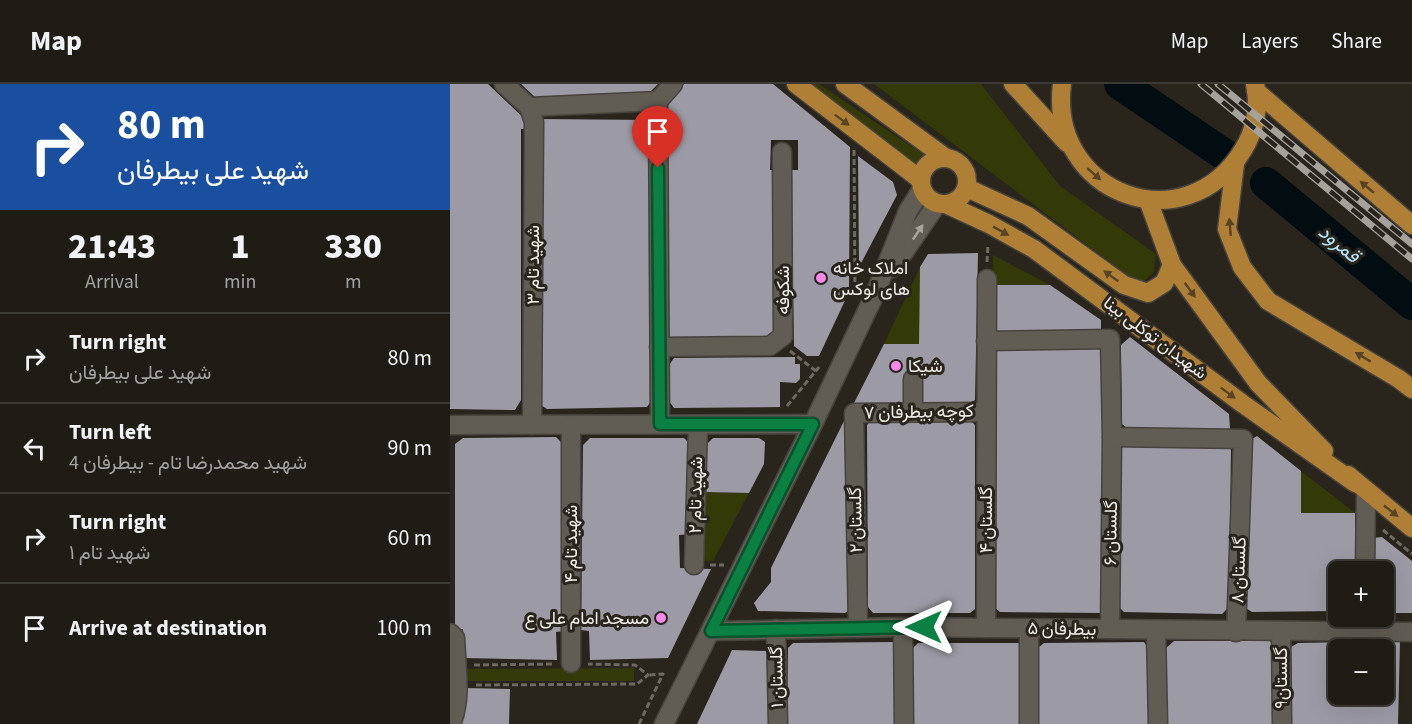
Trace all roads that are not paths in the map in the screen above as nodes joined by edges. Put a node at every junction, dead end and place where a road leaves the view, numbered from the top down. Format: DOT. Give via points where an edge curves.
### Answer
graph roads {
  1 [pos="504,84"];
  2 [pos="673,84"];
  3 [pos="796,84"];
  4 [pos="845,84"];
  5 [pos="1013,84"];
  6 [pos="1062,84"];
  7 [pos="1256,88"];
  8 [pos="658,101"];
  9 [pos="529,107"];
  10 [pos="1072,148"];
  11 [pos="783,152"];
  12 [pos="946,158"];
  13 [pos="1235,164"];
  14 [pos="921,184"];
  15 [pos="967,188"];
  16 [pos="1148,200"];
  17 [pos="943,204"];
  18 [pos="1412,225"];
  19 [pos="1172,265"];
  20 [pos="987,279"];
  21 [pos="875,294"];
  22 [pos="986,341"];
  23 [pos="659,347"];
  24 [pos="914,379"];
  25 [pos="1412,389"];
  26 [pos="914,412"];
  27 [pos="985,412"];
  28 [pos="854,413"];
  29 [pos="532,424"];
  30 [pos="660,424"];
  31 [pos="698,424"];
  32 [pos="813,424"];
  33 [pos="450,425"];
  34 [pos="571,425"];
  35 [pos="1112,437"];
  36 [pos="1361,487"];
  37 [pos="1412,528"];
  38 [pos="1364,561"];
  39 [pos="694,565"];
  40 [pos="903,627"];
  41 [pos="858,628"];
  42 [pos="987,628"];
  43 [pos="776,629"];
  44 [pos="1029,629"];
  45 [pos="1110,629"];
  46 [pos="711,631"];
  47 [pos="1156,631"];
  48 [pos="1236,632"];
  49 [pos="1281,632"];
  50 [pos="1412,632"];
  51 [pos="452,636"];
  52 [pos="571,664"];
  53 [pos="452,716"];
  54 [pos="664,724"];
  55 [pos="778,724"];
  56 [pos="904,724"];
  57 [pos="1029,724"];
  58 [pos="1158,724"];
  59 [pos="1282,724"];
  1 -- 9 [label="street"];
  2 -- 8 [label="street"];
  3 -- 14 [label="main road, one-way"];
  4 -- 12 [label="main road"];
  5 -- 10 [label="main road"];
  6 -- 10 [label="main road" via="1061,118"];
  7 -- 13 [label="main road" via="1256,117"];
  18 -- 7 [label="main road, one-way"];
  8 -- 9 [label="street"];
  8 -- 23 [label="street"];
  9 -- 29 [label="street, شهید تام ۳" via="534,122"];
  10 -- 16 [label="main road, one-way" via="1091,174 1108,186"];
  11 -- 23 [label="street, شکوفه" via="783,336 770,346"];
  12 -- 14 [label="main road" via="929,163"];
  12 -- 15 [label="main road" via="966,172"];
  13 -- 16 [label="main road" via="1210,186 1180,198"];
  25 -- 13 [label="main road, one-way" via="1268,301 1242,267 1227,230"];
  14 -- 17 [label="main road" via="927,197"];
  14 -- 21 [label="street"];
  15 -- 17 [label="main road" via="957,202"];
  19 -- 15 [label="main road, شهیدان توکلی بینا, one-way" via="1164,283 1148,293 1124,285 1028,216"];
  16 -- 19 [label="main road"];
  21 -- 17 [label="street, one-way"];
  17 -- 36 [label="main road, شهیدان توکلی بینا, one-way" via="1034,249"];
  19 -- 36 [label="main road, one-way" via="1258,383"];
  20 -- 22 [label="street, گلستان ۴"];
  21 -- 32 [label="street"];
  22 -- 27 [label="street, گلستان ۴"];
  22 -- 35 [label="street, گلستان ۶" via="1110,339"];
  23 -- 30 [label="street"];
  24 -- 26 [label="street"];
  26 -- 27 [label="street, کوچه بیطرفان ۷"];
  26 -- 28 [label="street, کوچه بیطرفان ۷"];
  27 -- 42 [label="street, گلستان ۴"];
  28 -- 41 [label="street, گلستان ۲"];
  29 -- 33 [label="street"];
  29 -- 34 [label="street"];
  30 -- 31 [label="street"];
  30 -- 34 [label="street"];
  31 -- 32 [label="street"];
  31 -- 39 [label="street, شهید تام ۲"];
  32 -- 46 [label="street"];
  34 -- 52 [label="street, شهید تام ۴"];
  35 -- 45 [label="street, گلستان ۶"];
  35 -- 48 [label="street, گلستان ۸" via="1243,439"];
  36 -- 37 [label="main road, one-way"];
  36 -- 38 [label="street"];
  40 -- 41 [label="street, بیطرفان ۵"];
  40 -- 42 [label="street, بیطرفان ۵"];
  40 -- 56 [label="street"];
  41 -- 43 [label="street, بیطرفان ۵"];
  42 -- 44 [label="street, بیطرفان ۵"];
  43 -- 46 [label="street, بیطرفان ۵"];
  43 -- 55 [label="street, گلستان ۱"];
  44 -- 45 [label="street, بیطرفان ۵"];
  44 -- 57 [label="street"];
  45 -- 47 [label="street, بیطرفان ۵"];
  46 -- 54 [label="street"];
  47 -- 48 [label="street, بیطرفان ۵"];
  47 -- 58 [label="street"];
  48 -- 49 [label="street, بیطرفان ۵"];
  49 -- 50 [label="street, بیطرفان ۵"];
  49 -- 59 [label="street, گلستان۹"];
  51 -- 53 [label="street" via="456,675"];
}
